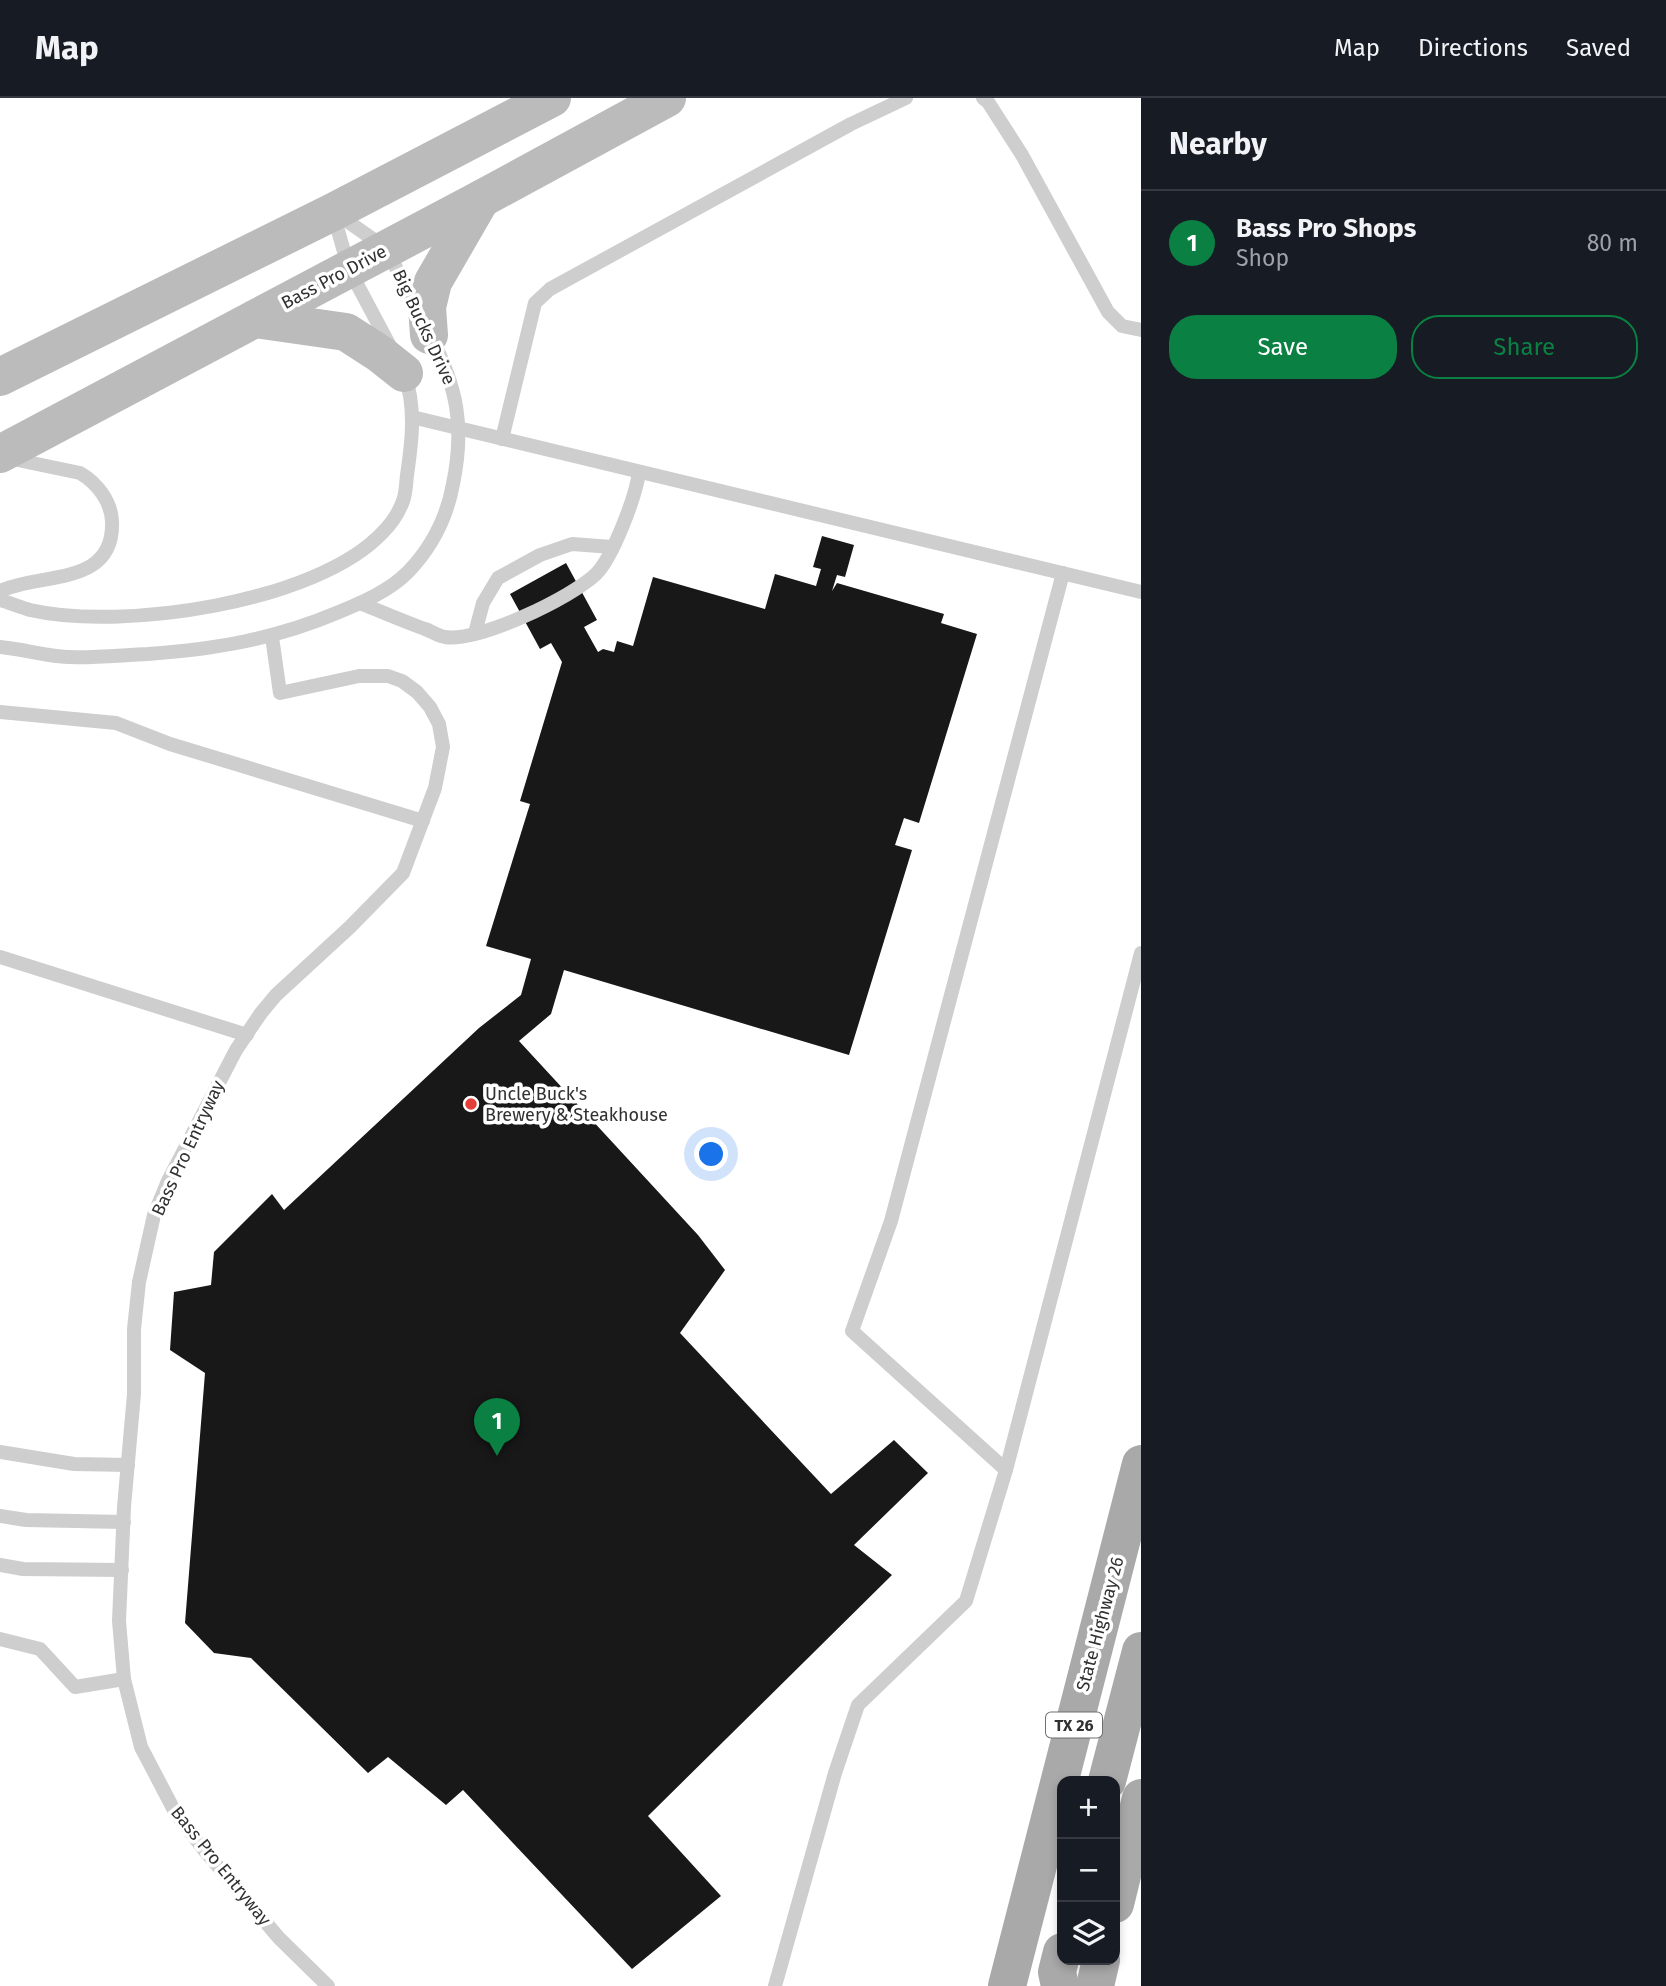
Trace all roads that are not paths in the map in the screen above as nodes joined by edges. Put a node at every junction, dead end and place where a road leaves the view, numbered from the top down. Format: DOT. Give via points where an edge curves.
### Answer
graph roads {
  1 [pos="552,98"];
  2 [pos="667,98"];
  3 [pos="906,98"];
  4 [pos="983,98"];
  5 [pos="481,200"];
  6 [pos="333,212"];
  7 [pos="387,249"];
  8 [pos="349,269"];
  9 [pos="255,319"];
  10 [pos="1141,330"];
  11 [pos="429,335"];
  12 [pos="404,373"];
  13 [pos="0,377"];
  14 [pos="412,417"];
  15 [pos="457,428"];
  16 [pos="502,439"];
  17 [pos="0,455"];
  18 [pos="639,471"];
  19 [pos="612,547"];
  20 [pos="1063,573"];
  21 [pos="0,591"];
  22 [pos="1141,592"];
  23 [pos="0,600"];
  24 [pos="360,603"];
  25 [pos="475,634"];
  26 [pos="272,637"];
  27 [pos="0,647"];
  28 [pos="0,712"];
  29 [pos="423,821"];
  30 [pos="1141,953"];
  31 [pos="0,957"];
  32 [pos="247,1034"];
  33 [pos="0,1452"];
  34 [pos="128,1465"];
  35 [pos="1006,1470"];
  36 [pos="1139,1492"];
  37 [pos="0,1516"];
  38 [pos="124,1522"];
  39 [pos="0,1565"];
  40 [pos="122,1570"];
  41 [pos="0,1639"];
  42 [pos="1141,1651"];
  43 [pos="124,1679"];
  44 [pos="1108,1776"];
  45 [pos="1141,1798"];
  46 [pos="1115,1902"];
  47 [pos="1059,1965"];
  48 [pos="328,1986"];
  49 [pos="775,1986"];
  50 [pos="1007,1986"];
  51 [pos="1060,1986"];
  1 -- 6 [label="main road"];
  2 -- 5 [label="main road, Bass Pro Drive"];
  3 -- 16 [label="lane" via="550,289 535,303"];
  4 -- 10 [label="lane" via="1022,155 1108,313 1122,326"];
  5 -- 7 [label="main road, Bass Pro Drive"];
  5 -- 11 [label="main road" via="433,282 427,307"];
  6 -- 7 [label="lane, Big Bucks Drive"];
  6 -- 8 [label="lane"];
  6 -- 13 [label="main road"];
  7 -- 8 [label="main road, Bass Pro Drive"];
  7 -- 11 [label="lane, Big Bucks Drive"];
  8 -- 9 [label="main road, Bass Pro Drive"];
  8 -- 12 [label="lane"];
  9 -- 12 [label="main road" via="346,332"];
  9 -- 17 [label="main road, Bass Pro Drive"];
  11 -- 15 [label="lane, Big Bucks Drive" via="452,383"];
  12 -- 14 [label="lane"];
  14 -- 15 [label="lane"];
  14 -- 23 [label="lane" via="412,449 400,510 367,547 317,575 260,595 173,613 72,615"];
  15 -- 16 [label="lane"];
  15 -- 24 [label="lane, Big Bucks Drive" via="454,481 435,538 407,572"];
  16 -- 18 [label="lane"];
  17 -- 21 [label="lane" via="90,479 107,501 113,531 99,559 82,571 17,583"];
  18 -- 19 [label="lane" via="620,535"];
  18 -- 20 [label="lane"];
  19 -- 25 [label="lane" via="597,573 579,586 523,617"];
  19 -- 25 [label="lane" via="572,544 498,578 483,603"];
  20 -- 22 [label="lane"];
  20 -- 35 [label="lane" via="891,1221 852,1331"];
  24 -- 25 [label="lane" via="446,637"];
  24 -- 26 [label="lane, Big Bucks Drive"];
  26 -- 27 [label="lane, Big Bucks Drive" via="177,652 96,657"];
  26 -- 29 [label="lane, Bass Pro Entryway" via="281,693 375,674 402,681 430,707 443,747"];
  28 -- 29 [label="lane" via="116,723 170,744"];
  29 -- 32 [label="lane, Bass Pro Entryway" via="403,873 276,995"];
  30 -- 35 [label="lane"];
  31 -- 32 [label="lane"];
  32 -- 34 [label="lane, Bass Pro Entryway" via="187,1142 154,1216 134,1329"];
  33 -- 34 [label="lane" via="74,1464"];
  34 -- 38 [label="lane, Bass Pro Entryway"];
  35 -- 49 [label="lane" via="966,1601 858,1705"];
  36 -- 50 [label="main road, State Highway 26 / TX 26"];
  37 -- 38 [label="lane"];
  38 -- 40 [label="lane, Bass Pro Entryway"];
  39 -- 40 [label="lane"];
  40 -- 43 [label="lane, Bass Pro Entryway" via="119,1621"];
  41 -- 43 [label="lane" via="40,1649 75,1687"];
  42 -- 44 [label="main road"];
  43 -- 48 [label="lane, Bass Pro Entryway" via="141,1747 175,1812 279,1938"];
  45 -- 46 [label="main road"];
  47 -- 51 [label="main road"];
}
